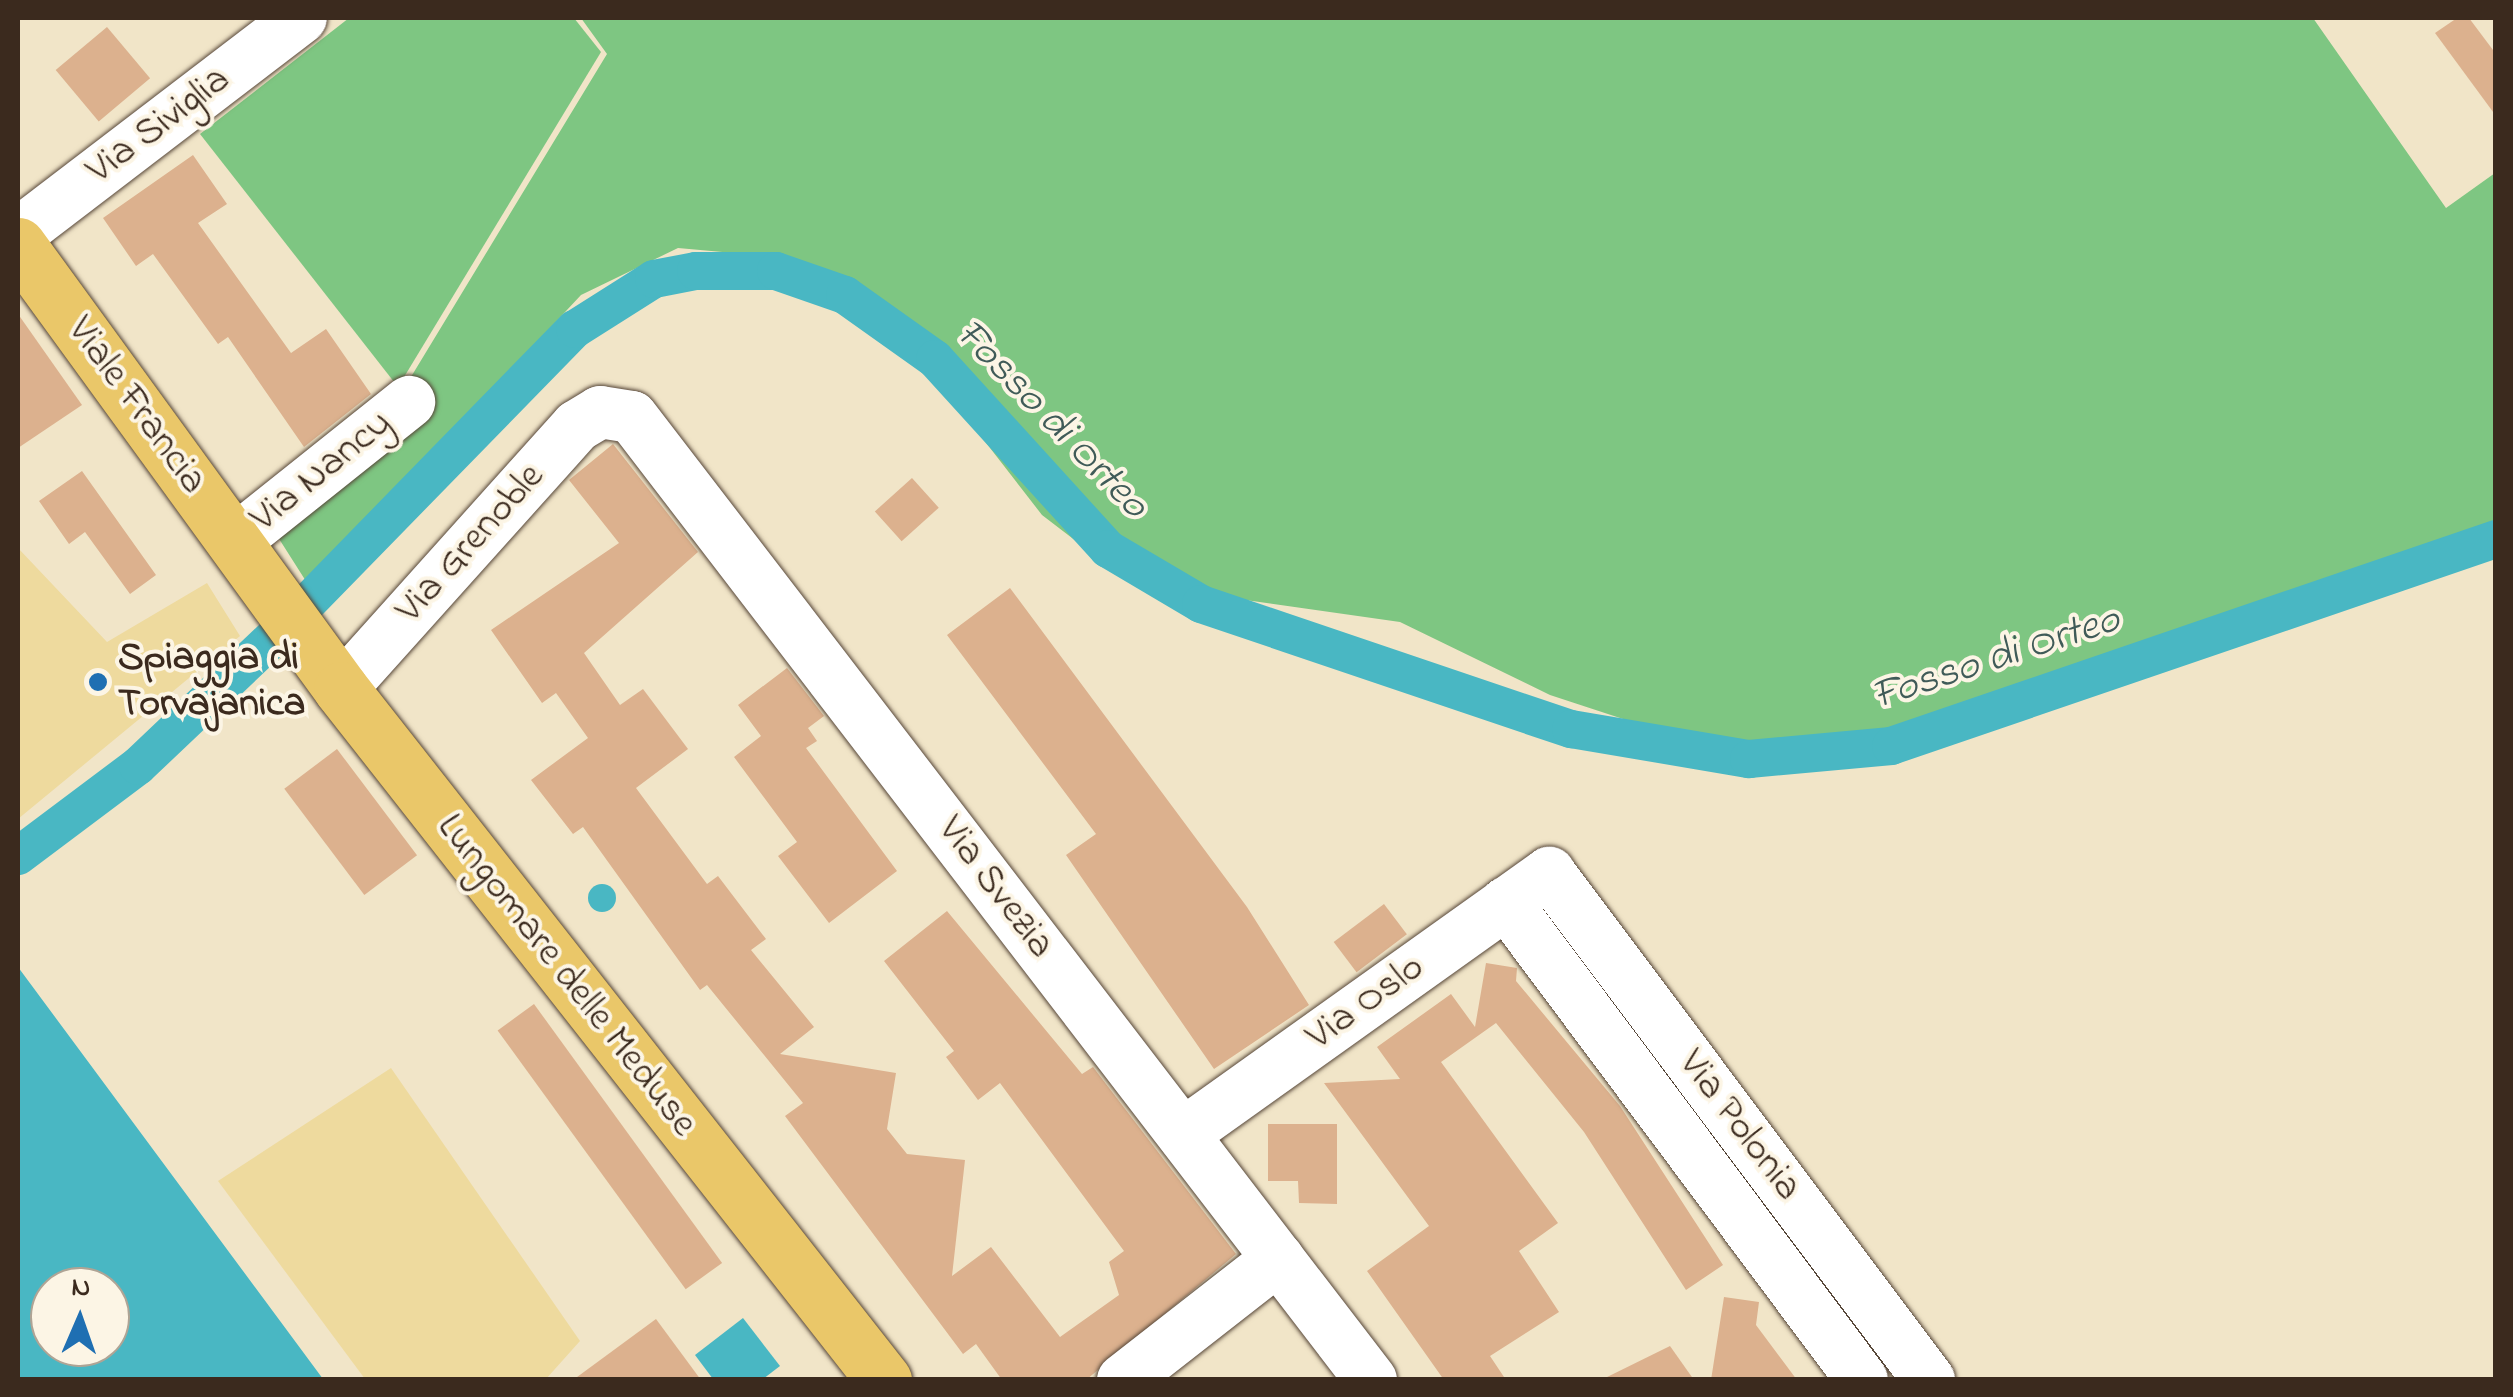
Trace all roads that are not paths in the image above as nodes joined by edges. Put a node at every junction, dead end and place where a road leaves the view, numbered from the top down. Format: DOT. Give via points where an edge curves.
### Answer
graph roads {
  1 [pos="300,18"];
  2 [pos="18,234"];
  3 [pos="18,245"];
  4 [pos="410,402"];
  5 [pos="610,411"];
  6 [pos="245,554"];
  7 [pos="335,681"];
  8 [pos="1549,873"];
  9 [pos="1506,903"];
  10 [pos="1183,1134"];
  11 [pos="1278,1259"];
  12 [pos="884,1380"];
  13 [pos="1123,1380"];
  14 [pos="1370,1380"];
  15 [pos="1862,1380"];
  16 [pos="1929,1380"];
  1 -- 2 [label="street, Via Siviglia"];
  3 -- 6 [label="main road, Viale Francia"];
  4 -- 6 [label="street, Via Nancy"];
  5 -- 7 [label="street, Via Grenoble" via="577,426"];
  5 -- 10 [label="street, Via Svezia" via="643,426"];
  6 -- 7 [label="main road, Lungomare delle Meduse"];
  7 -- 12 [label="main road, Lungomare delle Meduse"];
  8 -- 9 [label="street, Via Oslo"];
  8 -- 16 [label="street, Via Polonia"];
  9 -- 10 [label="street, Via Oslo"];
  9 -- 15 [label="street, Via Polonia"];
  10 -- 11 [label="street, Via Svezia"];
  11 -- 13 [label="street"];
  11 -- 14 [label="street, Via Svezia"];
}
